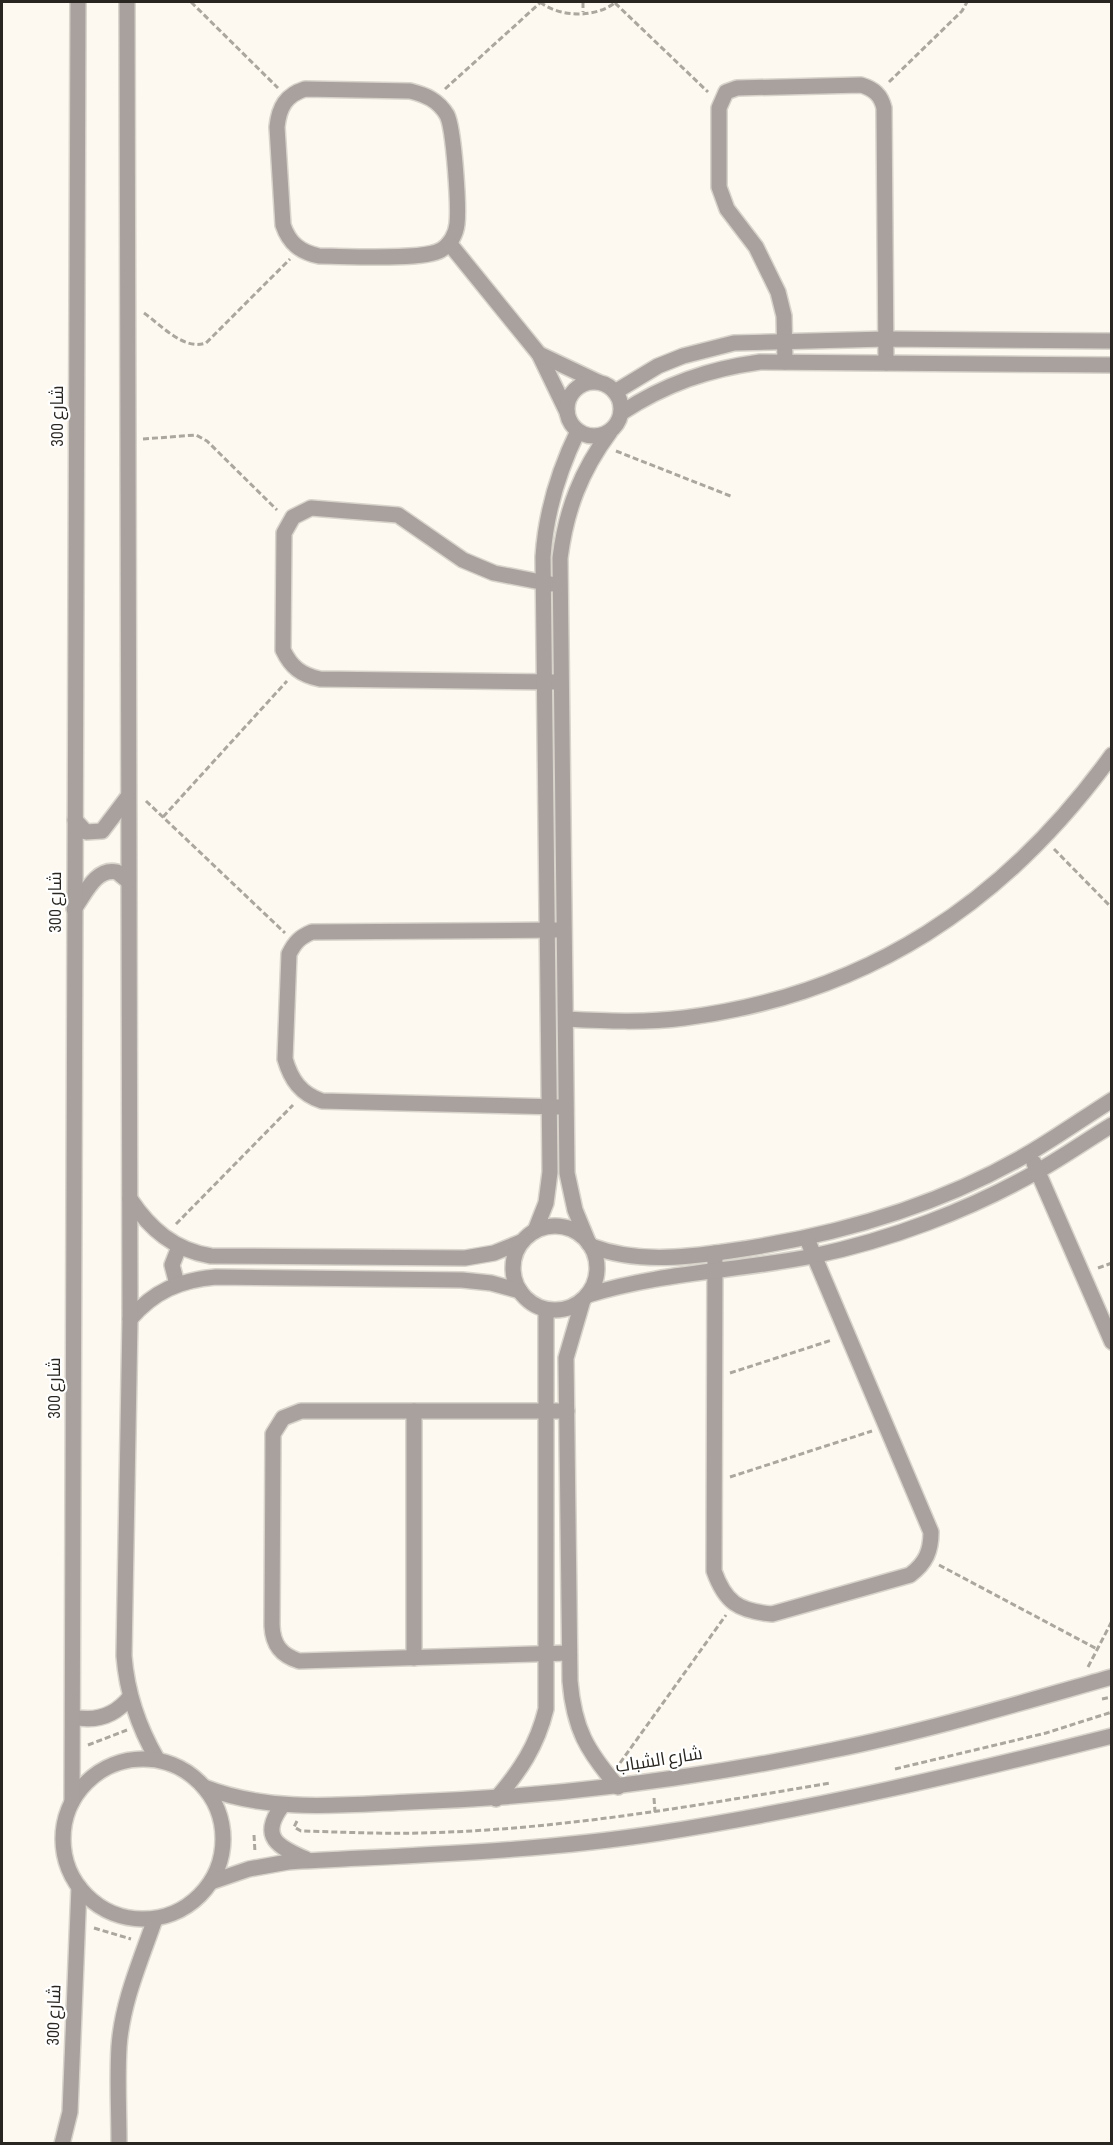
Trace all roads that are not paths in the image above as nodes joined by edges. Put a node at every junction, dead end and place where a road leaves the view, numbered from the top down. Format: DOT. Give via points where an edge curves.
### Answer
graph roads {
  1 [pos="78,2"];
  2 [pos="126,2"];
  3 [pos="449,243"];
  4 [pos="886,339"];
  5 [pos="786,341"];
  6 [pos="1112,341"];
  7 [pos="539,354"];
  8 [pos="785,362"];
  9 [pos="886,363"];
  10 [pos="1112,365"];
  11 [pos="598,382"];
  12 [pos="615,392"];
  13 [pos="567,412"];
  14 [pos="621,413"];
  15 [pos="578,431"];
  16 [pos="605,438"];
  17 [pos="543,583"];
  18 [pos="560,585"];
  19 [pos="544,682"];
  20 [pos="563,682"];
  21 [pos="1112,755"];
  22 [pos="127,798"];
  23 [pos="75,820"];
  24 [pos="128,881"];
  25 [pos="74,909"];
  26 [pos="547,930"];
  27 [pos="564,930"];
  28 [pos="566,1019"];
  29 [pos="1112,1100"];
  30 [pos="549,1107"];
  31 [pos="566,1107"];
  32 [pos="1112,1125"];
  33 [pos="1030,1153"];
  34 [pos="1038,1171"];
  35 [pos="130,1199"];
  36 [pos="535,1231"];
  37 [pos="807,1239"];
  38 [pos="521,1242"];
  39 [pos="590,1245"];
  40 [pos="179,1246"];
  41 [pos="715,1253"];
  42 [pos="815,1256"];
  43 [pos="715,1271"];
  44 [pos="177,1284"];
  45 [pos="520,1291"];
  46 [pos="586,1297"];
  47 [pos="546,1310"];
  48 [pos="130,1320"];
  49 [pos="1112,1342"];
  50 [pos="414,1411"];
  51 [pos="546,1411"];
  52 [pos="567,1411"];
  53 [pos="569,1653"];
  54 [pos="546,1654"];
  55 [pos="414,1658"];
  56 [pos="1112,1677"];
  57 [pos="130,1697"];
  58 [pos="73,1717"];
  59 [pos="1112,1736"];
  60 [pos="157,1759"];
  61 [pos="614,1782"];
  62 [pos="204,1787"];
  63 [pos="496,1799"];
  64 [pos="72,1802"];
  65 [pos="282,1806"];
  66 [pos="308,1860"];
  67 [pos="211,1882"];
  68 [pos="79,1887"];
  69 [pos="156,1918"];
  70 [pos="62,2144"];
  71 [pos="120,2144"];
  1 -- 23 [label="street, شارع 300"];
  2 -- 22 [label="street"];
  3 -- 3 [label="street" via="457,224 452,132 448,117 433,100 410,91 305,89 288,97 278,115 277,127 283,225 287,237 299,249 318,256 420,255 441,250"];
  3 -- 7 [label="street"];
  4 -- 5 [label="street"];
  4 -- 5 [label="street" via="885,108 877,93 861,85 737,88 726,92 720,103 719,187 727,209 768,269 780,300"];
  4 -- 6 [label="street"];
  4 -- 9 [label="street"];
  5 -- 8 [label="street"];
  5 -- 12 [label="street" via="734,343 691,354 658,366"];
  7 -- 11 [label="street"];
  7 -- 13 [label="street"];
  8 -- 9 [label="street"];
  8 -- 14 [label="street" via="735,365 702,373 663,388"];
  9 -- 10 [label="street"];
  11 -- 12 [label="street"];
  11 -- 13 [label="street" via="579,387 568,402"];
  12 -- 14 [label="street"];
  13 -- 15 [label="street"];
  14 -- 16 [label="street"];
  15 -- 16 [label="street"];
  15 -- 17 [label="street" via="556,479 550,505"];
  16 -- 18 [label="street" via="580,478 570,504 563,531"];
  17 -- 18 [label="street"];
  17 -- 19 [label="street"];
  17 -- 19 [label="street" via="494,573 463,560 398,515 311,508 289,522 283,544 281,637 283,650 297,670 320,679"];
  18 -- 20 [label="street"];
  19 -- 20 [label="street"];
  19 -- 26 [label="street"];
  20 -- 27 [label="street"];
  21 -- 28 [label="street" via="1044,839 1000,881 954,917 904,948 796,994 740,1009 624,1022"];
  22 -- 23 [label="street" via="102,831 86,832"];
  22 -- 24 [label="street"];
  23 -- 25 [label="street, شارع 300"];
  24 -- 25 [label="street" via="117,872 104,872"];
  24 -- 35 [label="street"];
  25 -- 58 [label="street, شارع 300"];
  26 -- 27 [label="street"];
  26 -- 30 [label="street"];
  26 -- 30 [label="street" via="312,932 295,943 289,954 285,1059 289,1074 305,1093 322,1101"];
  27 -- 28 [label="street"];
  28 -- 31 [label="street"];
  29 -- 33 [label="street"];
  30 -- 31 [label="street"];
  30 -- 36 [label="street" via="549,1187"];
  31 -- 39 [label="street" via="567,1173 575,1210"];
  32 -- 34 [label="street"];
  33 -- 34 [label="street"];
  33 -- 37 [label="street" via="961,1187 899,1211"];
  34 -- 42 [label="street" via="922,1223"];
  34 -- 49 [label="street"];
  35 -- 40 [label="street" via="145,1221"];
  35 -- 48 [label="street"];
  36 -- 38 [label="street"];
  36 -- 39 [label="street" via="565,1227"];
  37 -- 41 [label="street"];
  37 -- 42 [label="street"];
  38 -- 40 [label="street" via="494,1253 465,1258 211,1256 194,1254"];
  38 -- 45 [label="street" via="513,1272"];
  39 -- 41 [label="street" via="611,1254 633,1257"];
  39 -- 46 [label="street" via="597,1265 594,1286"];
  40 -- 44 [label="street" via="172,1265"];
  41 -- 43 [label="street"];
  42 -- 43 [label="street"];
  42 -- 43 [label="street" via="931,1532 931,1546 910,1575 771,1614 752,1613 734,1604 721,1589 714,1571"];
  43 -- 46 [label="street" via="633,1282"];
  44 -- 45 [label="street" via="216,1277 462,1280"];
  44 -- 48 [label="street" via="151,1299"];
  45 -- 47 [label="street" via="527,1300"];
  46 -- 47 [label="street" via="566,1309"];
  46 -- 52 [label="street" via="566,1358"];
  47 -- 51 [label="street"];
  48 -- 57 [label="street" via="124,1656"];
  50 -- 51 [label="street"];
  50 -- 55 [label="street"];
  50 -- 55 [label="street" via="301,1411 283,1418 277,1425 273,1434 272,1614 273,1638 278,1649 299,1661"];
  51 -- 52 [label="street"];
  51 -- 54 [label="street"];
  52 -- 53 [label="street"];
  53 -- 54 [label="street"];
  53 -- 61 [label="street" via="572,1712 582,1739"];
  54 -- 55 [label="street"];
  54 -- 63 [label="street" via="546,1709 540,1734 529,1757"];
  56 -- 61 [label="street, شارع الشباب" via="834,1750 652,1781"];
  57 -- 58 [label="street" via="111,1714 85,1720"];
  57 -- 60 [label="street"];
  58 -- 64 [label="street, شارع 300"];
  59 -- 66 [label="street" via="955,1775 657,1833 530,1847"];
  60 -- 62 [label="street" via="190,1774"];
  60 -- 64 [label="street" via="135,1759 98,1772"];
  61 -- 63 [label="street, شارع الشباب"];
  62 -- 65 [label="street, شارع الشباب" via="229,1797"];
  62 -- 67 [label="street" via="222,1823 220,1863"];
  63 -- 65 [label="street, شارع الشباب"];
  64 -- 68 [label="street" via="63,1836 70,1871"];
  65 -- 66 [label="street" via="272,1825 272,1835 285,1850"];
  66 -- 67 [label="street" via="268,1864"];
  67 -- 69 [label="street" via="187,1906"];
  68 -- 69 [label="street" via="113,1913 134,1919"];
  68 -- 70 [label="street, شارع 300" via="70,2112"];
  69 -- 71 [label="street" via="132,1980 119,2046"];
}
